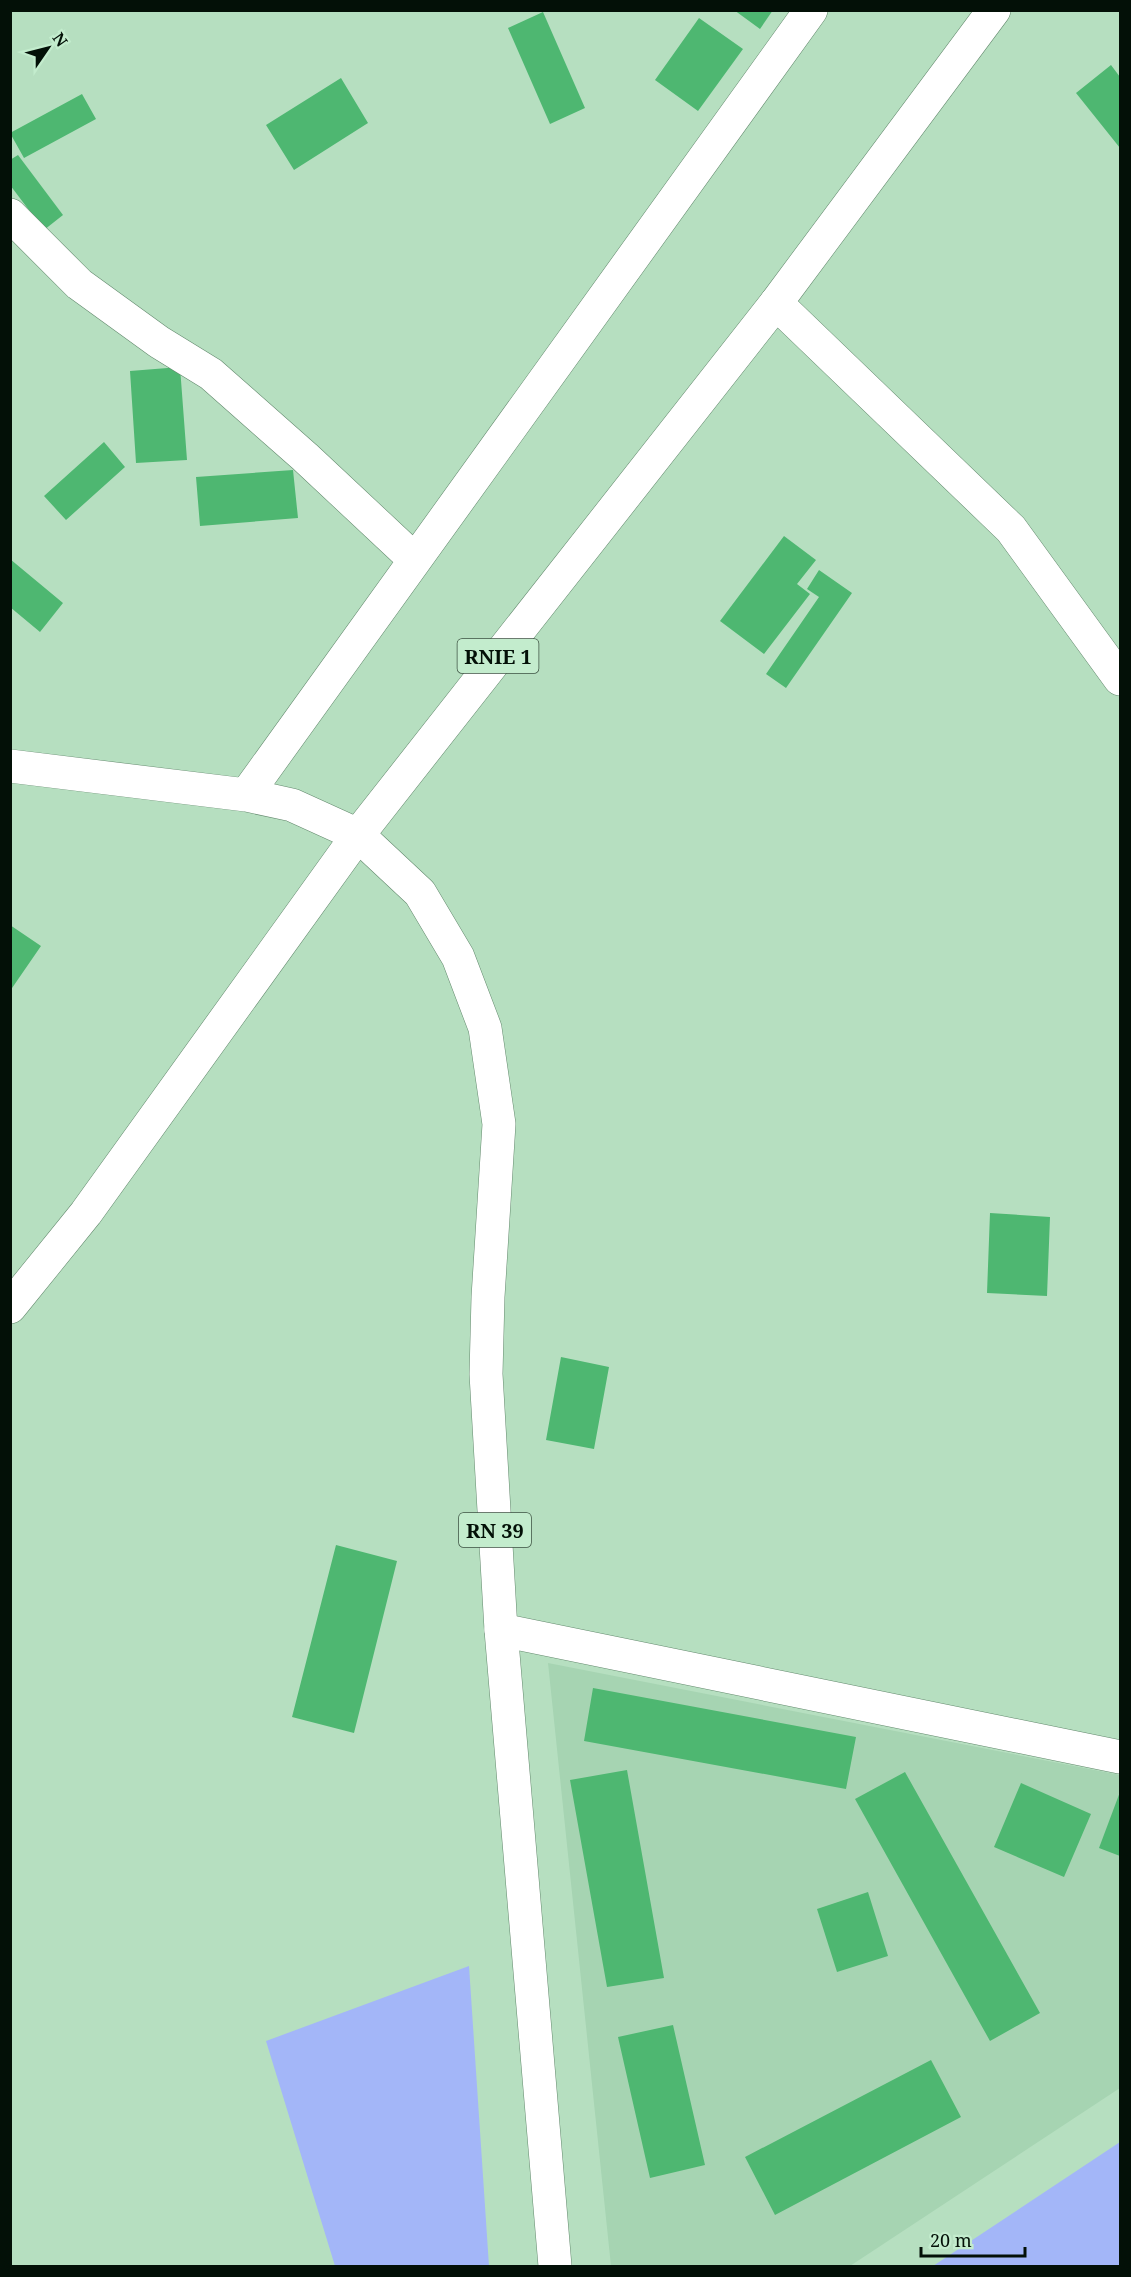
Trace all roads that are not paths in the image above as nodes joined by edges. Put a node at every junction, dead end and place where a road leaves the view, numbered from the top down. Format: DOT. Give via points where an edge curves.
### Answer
graph roads {
  1 [pos="810,10"];
  2 [pos="994,10"];
  3 [pos="10,215"];
  4 [pos="776,303"];
  5 [pos="415,560"];
  6 [pos="1120,679"];
  7 [pos="10,765"];
  8 [pos="246,795"];
  9 [pos="358,835"];
  10 [pos="10,1307"];
  11 [pos="501,1630"];
  12 [pos="1120,1757"];
  13 [pos="555,2266"];
  1 -- 5 [label="main road"];
  2 -- 4 [label="main road, RNIE 1"];
  3 -- 5 [label="main road" via="78,284 210,374"];
  4 -- 6 [label="main road" via="1011,529"];
  4 -- 9 [label="main road, RNIE 1"];
  5 -- 8 [label="main road"];
  7 -- 8 [label="main road"];
  8 -- 9 [label="main road" via="292,805"];
  9 -- 10 [label="main road, RNIE 1" via="86,1213"];
  9 -- 11 [label="main road, RN 39" via="420,893 458,957 485,1028 499,1124 486,1374"];
  11 -- 12 [label="main road"];
  11 -- 13 [label="main road, RN 39"];
}
